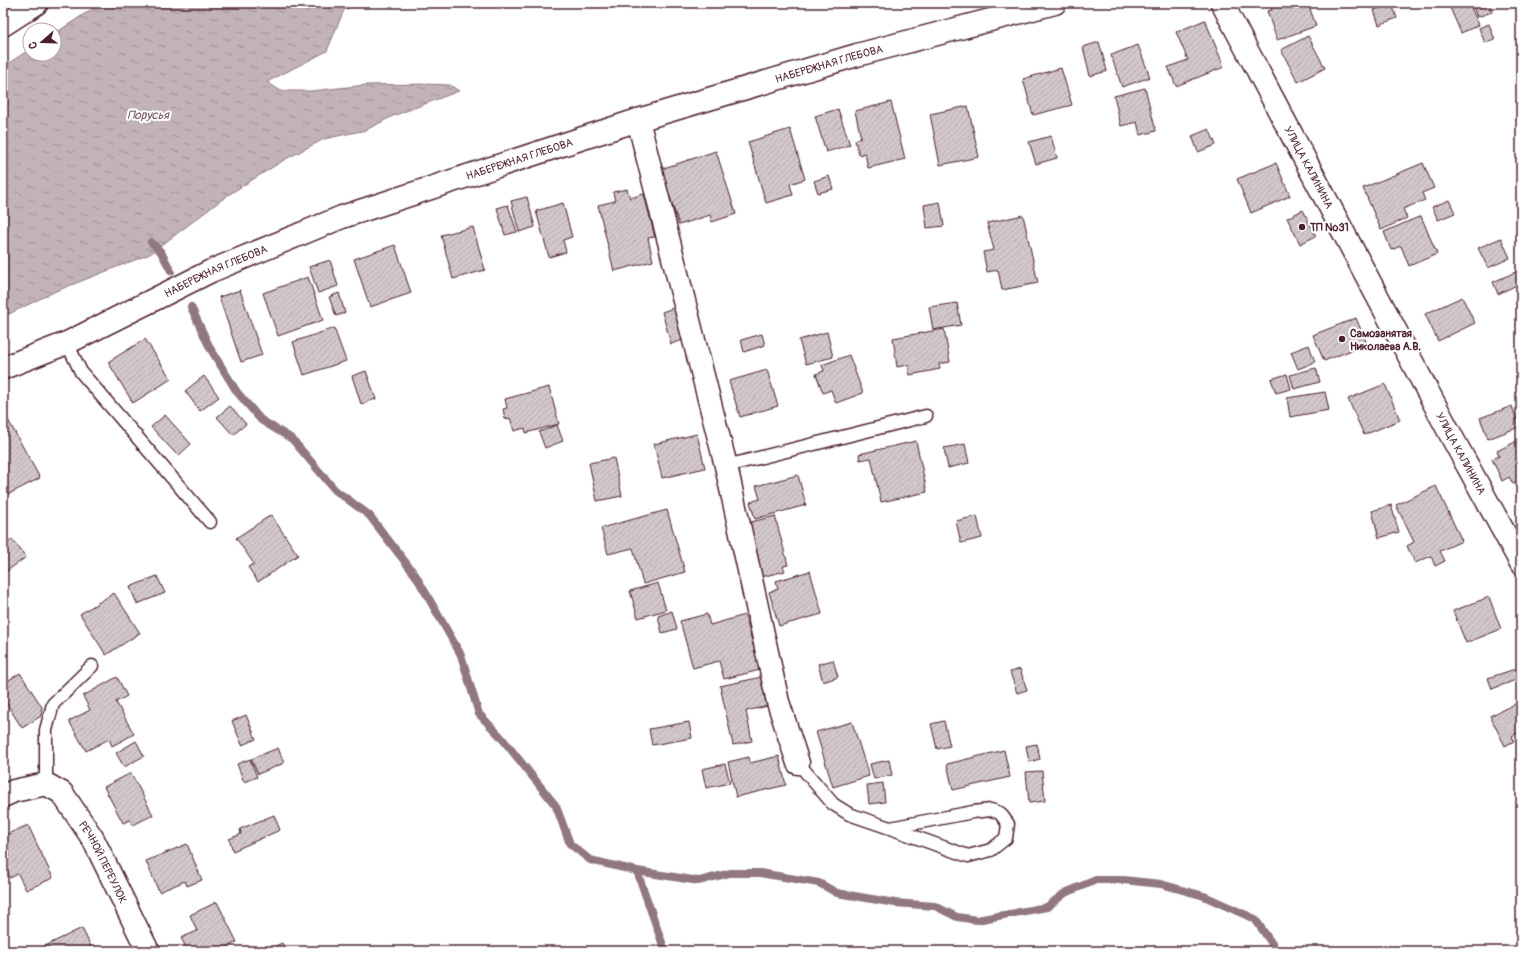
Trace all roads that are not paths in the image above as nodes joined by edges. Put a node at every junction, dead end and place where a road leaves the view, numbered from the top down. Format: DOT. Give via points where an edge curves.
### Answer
graph roads {
  1 [pos="37,3"];
  2 [pos="1055,3"];
  3 [pos="1222,3"];
  4 [pos="3,25"];
  5 [pos="638,120"];
  6 [pos="67,343"];
  7 [pos="3,368"];
  8 [pos="926,416"];
  9 [pos="726,466"];
  10 [pos="210,522"];
  11 [pos="1521,564"];
  12 [pos="92,666"];
  13 [pos="798,763"];
  14 [pos="46,784"];
  15 [pos="3,796"];
  16 [pos="890,828"];
  17 [pos="148,951"];
  1 -- 4 [label="street"];
  2 -- 5 [label="street, НАБЕРЕЖНАЯ ГЛЕБОВА" via="857,55"];
  3 -- 11 [label="street, УЛИЦА КАЛИНИНА"];
  5 -- 6 [label="street, НАБЕРЕЖНАЯ ГЛЕБОВА" via="342,217 211,271"];
  5 -- 9 [label="street"];
  6 -- 7 [label="street, НАБЕРЕЖНАЯ ГЛЕБОВА"];
  6 -- 10 [label="lane" via="81,372"];
  8 -- 9 [label="lane"];
  9 -- 13 [label="street" via="778,702"];
  12 -- 14 [label="lane" via="53,704 46,730"];
  13 -- 16 [label="lane" via="833,804 849,814"];
  14 -- 15 [label="street"];
  14 -- 17 [label="street, РЕЧНОЙ ПЕРЕУЛОК" via="62,793 93,839"];
  16 -- 16 [label="lane" via="968,856 992,850 1006,838 1008,824 1000,813 991,810"];
}
